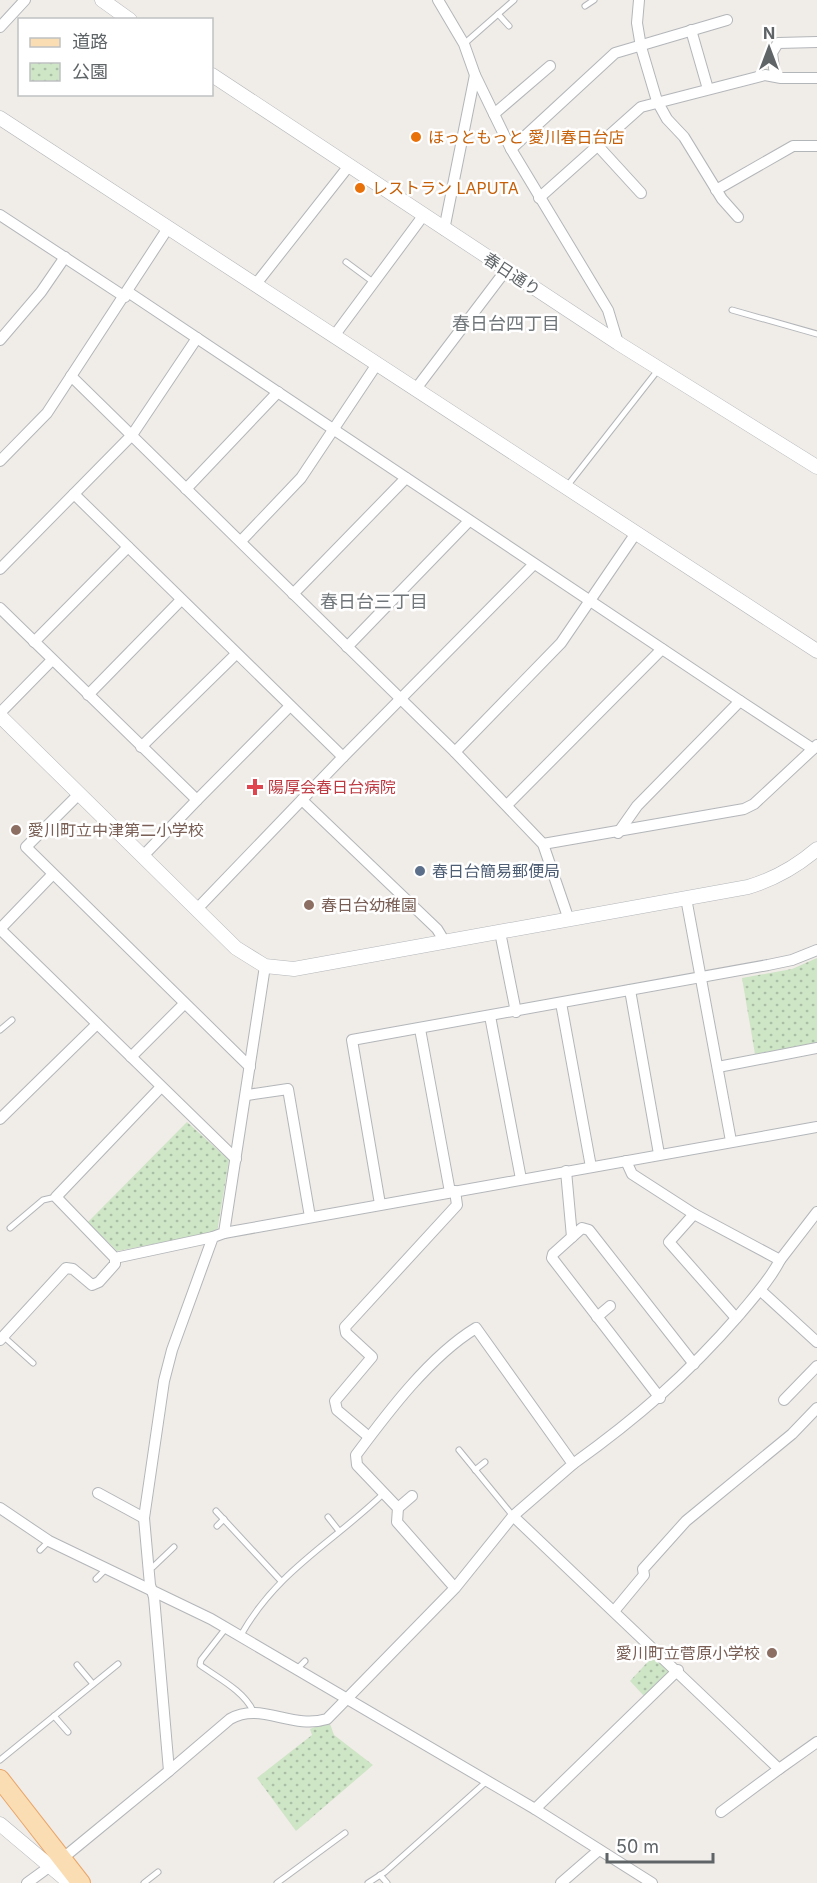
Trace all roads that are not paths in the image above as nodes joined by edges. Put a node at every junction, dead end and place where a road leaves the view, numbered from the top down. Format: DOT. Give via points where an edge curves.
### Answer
graph roads {
  1 [pos="25,0"];
  2 [pos="102,0"];
  3 [pos="514,0"];
  4 [pos="594,0"];
  5 [pos="639,0"];
  6 [pos="439,1"];
  7 [pos="585,6"];
  8 [pos="498,14"];
  9 [pos="127,18"];
  10 [pos="727,20"];
  11 [pos="509,26"];
  12 [pos="0,27"];
  13 [pos="691,30"];
  14 [pos="817,42"];
  15 [pos="464,44"];
  16 [pos="641,47"];
  17 [pos="550,66"];
  18 [pos="475,75"];
  19 [pos="776,75"];
  20 [pos="213,76"];
  21 [pos="817,78"];
  22 [pos="708,89"];
  23 [pos="657,101"];
  24 [pos="494,114"];
  25 [pos="0,118"];
  26 [pos="598,146"];
  27 [pos="817,146"];
  28 [pos="511,149"];
  29 [pos="348,167"];
  30 [pos="716,190"];
  31 [pos="640,193"];
  32 [pos="539,198"];
  33 [pos="0,216"];
  34 [pos="423,216"];
  35 [pos="738,217"];
  36 [pos="168,228"];
  37 [pos="444,230"];
  38 [pos="65,257"];
  39 [pos="346,262"];
  40 [pos="506,270"];
  41 [pos="374,282"];
  42 [pos="256,284"];
  43 [pos="126,294"];
  44 [pos="732,310"];
  45 [pos="817,334"];
  46 [pos="334,336"];
  47 [pos="197,338"];
  48 [pos="0,340"];
  49 [pos="618,343"];
  50 [pos="376,364"];
  51 [pos="659,368"];
  52 [pos="71,376"];
  53 [pos="415,390"];
  54 [pos="278,392"];
  55 [pos="335,430"];
  56 [pos="132,435"];
  57 [pos="0,461"];
  58 [pos="817,467"];
  59 [pos="406,478"];
  60 [pos="566,487"];
  61 [pos="186,489"];
  62 [pos="75,494"];
  63 [pos="469,521"];
  64 [pos="636,533"];
  65 [pos="241,541"];
  66 [pos="128,547"];
  67 [pos="534,564"];
  68 [pos="0,569"];
  69 [pos="293,594"];
  70 [pos="181,600"];
  71 [pos="591,601"];
  72 [pos="0,608"];
  73 [pos="34,642"];
  74 [pos="347,646"];
  75 [pos="662,649"];
  76 [pos="817,651"];
  77 [pos="236,655"];
  78 [pos="52,660"];
  79 [pos="88,695"];
  80 [pos="400,700"];
  81 [pos="740,701"];
  82 [pos="290,706"];
  83 [pos="0,714"];
  84 [pos="141,747"];
  85 [pos="815,747"];
  86 [pos="455,752"];
  87 [pos="343,757"];
  88 [pos="79,794"];
  89 [pos="197,800"];
  90 [pos="302,800"];
  91 [pos="507,805"];
  92 [pos="618,833"];
  93 [pos="543,844"];
  94 [pos="817,849"];
  95 [pos="143,856"];
  96 [pos="52,875"];
  97 [pos="686,898"];
  98 [pos="196,909"];
  99 [pos="569,920"];
  100 [pos="0,929"];
  101 [pos="500,932"];
  102 [pos="446,942"];
  103 [pos="817,950"];
  104 [pos="265,966"];
  105 [pos="701,978"];
  106 [pos="630,990"];
  107 [pos="184,1004"];
  108 [pos="561,1004"];
  109 [pos="516,1012"];
  110 [pos="490,1016"];
  111 [pos="12,1020"];
  112 [pos="97,1024"];
  113 [pos="1,1029"];
  114 [pos="420,1029"];
  115 [pos="8,1035"];
  116 [pos="817,1048"];
  117 [pos="131,1057"];
  118 [pos="250,1067"];
  119 [pos="718,1067"];
  120 [pos="161,1087"];
  121 [pos="247,1095"];
  122 [pos="0,1119"];
  123 [pos="817,1127"];
  124 [pos="731,1141"];
  125 [pos="659,1154"];
  126 [pos="236,1159"];
  127 [pos="627,1161"];
  128 [pos="591,1167"];
  129 [pos="566,1171"];
  130 [pos="520,1179"];
  131 [pos="452,1191"];
  132 [pos="56,1197"];
  133 [pos="380,1204"];
  134 [pos="817,1212"];
  135 [pos="694,1214"];
  136 [pos="310,1217"];
  137 [pos="10,1228"];
  138 [pos="219,1235"];
  139 [pos="572,1236"];
  140 [pos="115,1258"];
  141 [pos="780,1260"];
  142 [pos="760,1290"];
  143 [pos="610,1306"];
  144 [pos="597,1317"];
  145 [pos="736,1318"];
  146 [pos="2,1338"];
  147 [pos="817,1342"];
  148 [pos="33,1363"];
  149 [pos="694,1364"];
  150 [pos="817,1366"];
  151 [pos="660,1398"];
  152 [pos="784,1400"];
  153 [pos="817,1408"];
  154 [pos="369,1437"];
  155 [pos="459,1450"];
  156 [pos="485,1462"];
  157 [pos="573,1464"];
  158 [pos="475,1470"];
  159 [pos="98,1493"];
  160 [pos="382,1494"];
  161 [pos="412,1496"];
  162 [pos="398,1508"];
  163 [pos="216,1511"];
  164 [pos="4,1515"];
  165 [pos="328,1516"];
  166 [pos="513,1516"];
  167 [pos="144,1518"];
  168 [pos="224,1519"];
  169 [pos="217,1526"];
  170 [pos="339,1531"];
  171 [pos="49,1541"];
  172 [pos="174,1547"];
  173 [pos="40,1550"];
  174 [pos="148,1568"];
  175 [pos="106,1569"];
  176 [pos="96,1579"];
  177 [pos="281,1581"];
  178 [pos="455,1588"];
  179 [pos="153,1591"];
  180 [pos="615,1610"];
  181 [pos="226,1628"];
  182 [pos="241,1635"];
  183 [pos="118,1664"];
  184 [pos="77,1665"];
  185 [pos="678,1670"];
  186 [pos="93,1684"];
  187 [pos="347,1699"];
  188 [pos="253,1711"];
  189 [pos="54,1716"];
  190 [pos="68,1732"];
  191 [pos="817,1742"];
  192 [pos="0,1760"];
  193 [pos="779,1769"];
  194 [pos="169,1771"];
  195 [pos="0,1779"];
  196 [pos="488,1780"];
  197 [pos="535,1809"];
  198 [pos="721,1812"];
  199 [pos="0,1824"];
  200 [pos="345,1833"];
  201 [pos="599,1850"];
  202 [pos="56,1862"];
  203 [pos="158,1872"];
  204 [pos="380,1875"];
  205 [pos="27,1883"];
  206 [pos="70,1883"];
  207 [pos="81,1883"];
  208 [pos="144,1883"];
  209 [pos="277,1883"];
  210 [pos="368,1883"];
  211 [pos="387,1883"];
  212 [pos="561,1883"];
  213 [pos="651,1883"];
  1 -- 12 [label="street"];
  2 -- 9 [label="street"];
  3 -- 8 [label="lane"];
  4 -- 7 [label="lane"];
  5 -- 16 [label="street"];
  6 -- 15 [label="street"];
  8 -- 11 [label="lane"];
  8 -- 15 [label="lane"];
  10 -- 13 [label="street"];
  13 -- 16 [label="street"];
  13 -- 22 [label="street"];
  14 -- 19 [label="street" via="778,43 772,53"];
  15 -- 18 [label="street"];
  16 -- 23 [label="street"];
  16 -- 28 [label="street" via="615,53"];
  17 -- 24 [label="street"];
  18 -- 24 [label="street"];
  18 -- 37 [label="street"];
  19 -- 21 [label="street"];
  19 -- 22 [label="street"];
  20 -- 29 [label="street, 春日通り"];
  22 -- 23 [label="street"];
  23 -- 26 [label="street" via="641,107"];
  23 -- 30 [label="street" via="667,119 684,136"];
  24 -- 28 [label="street"];
  25 -- 36 [label="street"];
  26 -- 31 [label="street"];
  26 -- 32 [label="street"];
  27 -- 30 [label="street" via="793,146"];
  28 -- 32 [label="street"];
  29 -- 34 [label="street, 春日通り"];
  29 -- 42 [label="street"];
  30 -- 35 [label="street"];
  32 -- 49 [label="street" via="608,310"];
  33 -- 38 [label="street"];
  34 -- 37 [label="street, 春日通り"];
  34 -- 41 [label="street"];
  36 -- 42 [label="street"];
  36 -- 43 [label="street"];
  37 -- 40 [label="street, 春日通り"];
  38 -- 43 [label="street"];
  38 -- 48 [label="street" via="42,292"];
  39 -- 41 [label="lane"];
  40 -- 49 [label="street, 春日通り"];
  40 -- 53 [label="street"];
  41 -- 46 [label="street"];
  42 -- 46 [label="street"];
  43 -- 47 [label="street"];
  43 -- 52 [label="street"];
  44 -- 45 [label="lane"];
  46 -- 50 [label="street"];
  47 -- 54 [label="street"];
  47 -- 56 [label="street"];
  49 -- 51 [label="street, 春日通り"];
  50 -- 53 [label="street"];
  50 -- 55 [label="street"];
  51 -- 58 [label="street, 春日通り"];
  51 -- 60 [label="lane"];
  52 -- 56 [label="street"];
  52 -- 57 [label="street" via="47,413"];
  53 -- 60 [label="street"];
  54 -- 55 [label="street"];
  54 -- 61 [label="street"];
  55 -- 59 [label="street"];
  55 -- 65 [label="street" via="301,478"];
  56 -- 61 [label="street"];
  56 -- 62 [label="street"];
  59 -- 63 [label="street"];
  59 -- 69 [label="street"];
  60 -- 64 [label="street"];
  61 -- 65 [label="street"];
  62 -- 66 [label="street"];
  62 -- 68 [label="street"];
  63 -- 67 [label="street"];
  63 -- 74 [label="street"];
  64 -- 71 [label="street"];
  64 -- 76 [label="street"];
  65 -- 69 [label="street"];
  66 -- 70 [label="street"];
  66 -- 73 [label="street"];
  67 -- 71 [label="street"];
  67 -- 80 [label="street"];
  69 -- 74 [label="street"];
  70 -- 77 [label="street"];
  70 -- 79 [label="street"];
  71 -- 75 [label="street"];
  71 -- 86 [label="street" via="561,644"];
  72 -- 73 [label="street"];
  73 -- 78 [label="street"];
  74 -- 80 [label="street"];
  75 -- 81 [label="street"];
  75 -- 91 [label="street"];
  77 -- 82 [label="street"];
  77 -- 84 [label="street"];
  78 -- 79 [label="street"];
  78 -- 83 [label="street"];
  79 -- 84 [label="street"];
  80 -- 86 [label="street"];
  80 -- 87 [label="street"];
  81 -- 85 [label="street"];
  81 -- 92 [label="street" via="637,806"];
  82 -- 87 [label="street"];
  82 -- 89 [label="street"];
  83 -- 88 [label="street"];
  84 -- 89 [label="street"];
  85 -- 92 [label="street" via="744,809"];
  86 -- 91 [label="street"];
  87 -- 90 [label="street"];
  88 -- 95 [label="street"];
  88 -- 96 [label="street" via="26,847"];
  89 -- 95 [label="street"];
  90 -- 98 [label="street"];
  90 -- 102 [label="street"];
  91 -- 93 [label="street"];
  92 -- 93 [label="street"];
  93 -- 99 [label="street"];
  94 -- 97 [label="street" via="769,880"];
  95 -- 98 [label="street"];
  96 -- 100 [label="street"];
  96 -- 107 [label="street"];
  97 -- 99 [label="street"];
  97 -- 105 [label="street"];
  98 -- 104 [label="street" via="236,948"];
  99 -- 101 [label="street"];
  100 -- 112 [label="street"];
  101 -- 102 [label="street"];
  101 -- 109 [label="street"];
  102 -- 104 [label="street" via="294,969"];
  103 -- 105 [label="street" via="792,960"];
  104 -- 118 [label="street"];
  105 -- 106 [label="street"];
  105 -- 119 [label="street"];
  106 -- 108 [label="street"];
  106 -- 125 [label="street"];
  107 -- 117 [label="street"];
  107 -- 118 [label="street"];
  108 -- 109 [label="street"];
  108 -- 128 [label="street"];
  109 -- 110 [label="street"];
  110 -- 114 [label="street"];
  110 -- 130 [label="street"];
  111 -- 113 [label="lane"];
  112 -- 117 [label="street"];
  112 -- 122 [label="street"];
  113 -- 115 [label="lane"];
  114 -- 131 [label="street"];
  114 -- 133 [label="street" via="352,1040"];
  116 -- 119 [label="street"];
  117 -- 120 [label="street"];
  118 -- 121 [label="street"];
  119 -- 124 [label="street"];
  120 -- 126 [label="street"];
  120 -- 132 [label="street"];
  121 -- 126 [label="street"];
  121 -- 136 [label="street" via="288,1089"];
  123 -- 124 [label="street"];
  124 -- 125 [label="street"];
  125 -- 127 [label="street"];
  126 -- 138 [label="street"];
  127 -- 128 [label="street"];
  127 -- 135 [label="street" via="632,1174"];
  128 -- 129 [label="street"];
  129 -- 130 [label="street"];
  129 -- 139 [label="street"];
  130 -- 131 [label="street"];
  131 -- 133 [label="street"];
  131 -- 154 [label="street" via="457,1205 379,1295 345,1327 346,1333 372,1357 335,1401 337,1410"];
  132 -- 137 [label="lane" via="43,1200"];
  132 -- 140 [label="street"];
  133 -- 136 [label="street"];
  134 -- 141 [label="street"];
  135 -- 141 [label="street"];
  135 -- 145 [label="street" via="669,1242"];
  136 -- 138 [label="street"];
  138 -- 140 [label="street"];
  138 -- 167 [label="street" via="172,1350"];
  139 -- 144 [label="street" via="552,1258"];
  139 -- 149 [label="street" via="582,1228 589,1230"];
  140 -- 146 [label="street" via="115,1264 92,1285 66,1268"];
  141 -- 142 [label="street"];
  142 -- 145 [label="street"];
  142 -- 147 [label="street"];
  143 -- 144 [label="street"];
  144 -- 151 [label="street"];
  145 -- 149 [label="street"];
  146 -- 148 [label="lane"];
  149 -- 151 [label="street"];
  150 -- 152 [label="street"];
  151 -- 157 [label="street"];
  153 -- 180 [label="street" via="792,1434 686,1521 643,1569 644,1575"];
  154 -- 157 [label="street" via="433,1371 455,1341 479,1324"];
  154 -- 160 [label="street" via="356,1455 357,1465"];
  155 -- 158 [label="lane"];
  156 -- 158 [label="lane"];
  157 -- 166 [label="street"];
  158 -- 166 [label="lane"];
  159 -- 167 [label="street"];
  160 -- 162 [label="street"];
  160 -- 170 [label="lane"];
  161 -- 162 [label="street"];
  162 -- 178 [label="street" via="397,1522"];
  163 -- 168 [label="lane"];
  164 -- 171 [label="street"];
  165 -- 170 [label="lane"];
  166 -- 178 [label="street"];
  166 -- 180 [label="street"];
  167 -- 174 [label="street"];
  168 -- 169 [label="lane"];
  168 -- 177 [label="lane"];
  170 -- 177 [label="lane"];
  171 -- 173 [label="lane"];
  171 -- 175 [label="street"];
  172 -- 174 [label="lane"];
  174 -- 179 [label="street"];
  175 -- 176 [label="lane"];
  175 -- 179 [label="street"];
  177 -- 182 [label="lane" via="252,1615"];
  178 -- 187 [label="street"];
  179 -- 181 [label="street"];
  179 -- 194 [label="street"];
  180 -- 185 [label="street"];
  181 -- 182 [label="street"];
  181 -- 188 [label="lane" via="200,1665 237,1691"];
  182 -- 187 [label="street" via="301,1665"];
  183 -- 186 [label="lane"];
  184 -- 186 [label="lane"];
  185 -- 193 [label="street"];
  185 -- 197 [label="street"];
  186 -- 189 [label="lane"];
  187 -- 188 [label="street" via="327,1719 312,1723"];
  187 -- 196 [label="street"];
  188 -- 194 [label="street" via="230,1719"];
  189 -- 190 [label="lane"];
  189 -- 192 [label="lane"];
  191 -- 193 [label="street"];
  193 -- 198 [label="street"];
  194 -- 202 [label="street"];
  195 -- 202 [label="main road"];
  196 -- 197 [label="street"];
  196 -- 204 [label="lane"];
  197 -- 201 [label="street"];
  199 -- 202 [label="street"];
  200 -- 209 [label="lane"];
  201 -- 212 [label="street"];
  201 -- 213 [label="street"];
  202 -- 205 [label="street"];
  202 -- 206 [label="street"];
  202 -- 207 [label="main road"];
  203 -- 208 [label="lane"];
  204 -- 210 [label="lane"];
  204 -- 211 [label="lane"];
}
